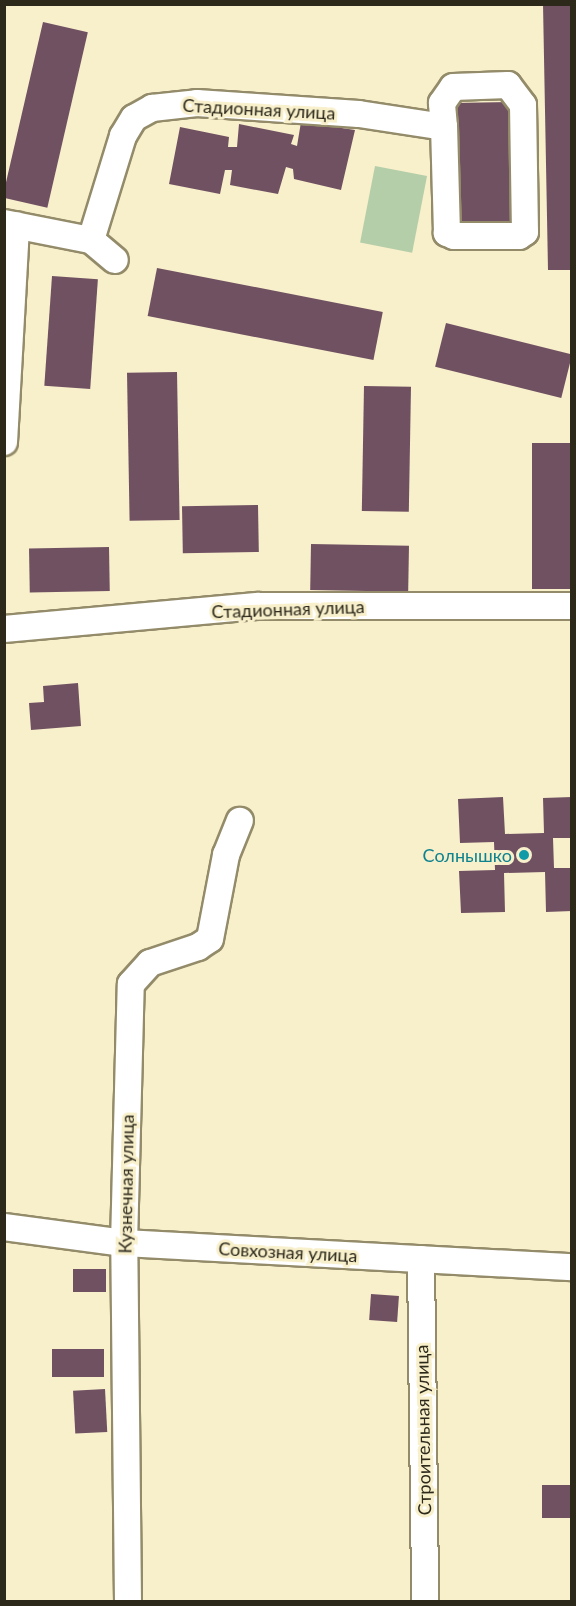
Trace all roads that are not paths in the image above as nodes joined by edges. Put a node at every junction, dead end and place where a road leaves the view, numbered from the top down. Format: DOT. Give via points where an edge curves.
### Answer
graph roads {
  1 [pos="444,127"];
  2 [pos="10,224"];
  3 [pos="91,240"];
  4 [pos="115,260"];
  5 [pos="4,441"];
  6 [pos="572,606"];
  7 [pos="4,628"];
  8 [pos="240,820"];
  9 [pos="4,1227"];
  10 [pos="124,1244"];
  11 [pos="421,1259"];
  12 [pos="572,1267"];
  13 [pos="128,1602"];
  14 [pos="425,1602"];
  1 -- 1 [label="street" via="442,103 453,87 508,85 518,94 523,105 525,232 508,236 447,233"];
  1 -- 3 [label="street, Стадионная улица" via="359,114 197,103 152,108 134,118 123,136"];
  2 -- 3 [label="street"];
  2 -- 5 [label="street"];
  3 -- 4 [label="street"];
  6 -- 7 [label="street, Стадионная улица" via="259,606"];
  8 -- 10 [label="street, Кузнечная улица" via="226,855 210,939 150,963 131,984"];
  9 -- 10 [label="street, Совхозная улица"];
  10 -- 11 [label="street, Совхозная улица"];
  10 -- 13 [label="street, Кузнечная улица"];
  11 -- 12 [label="street, Совхозная улица"];
  11 -- 14 [label="street, Строительная улица"];
}
